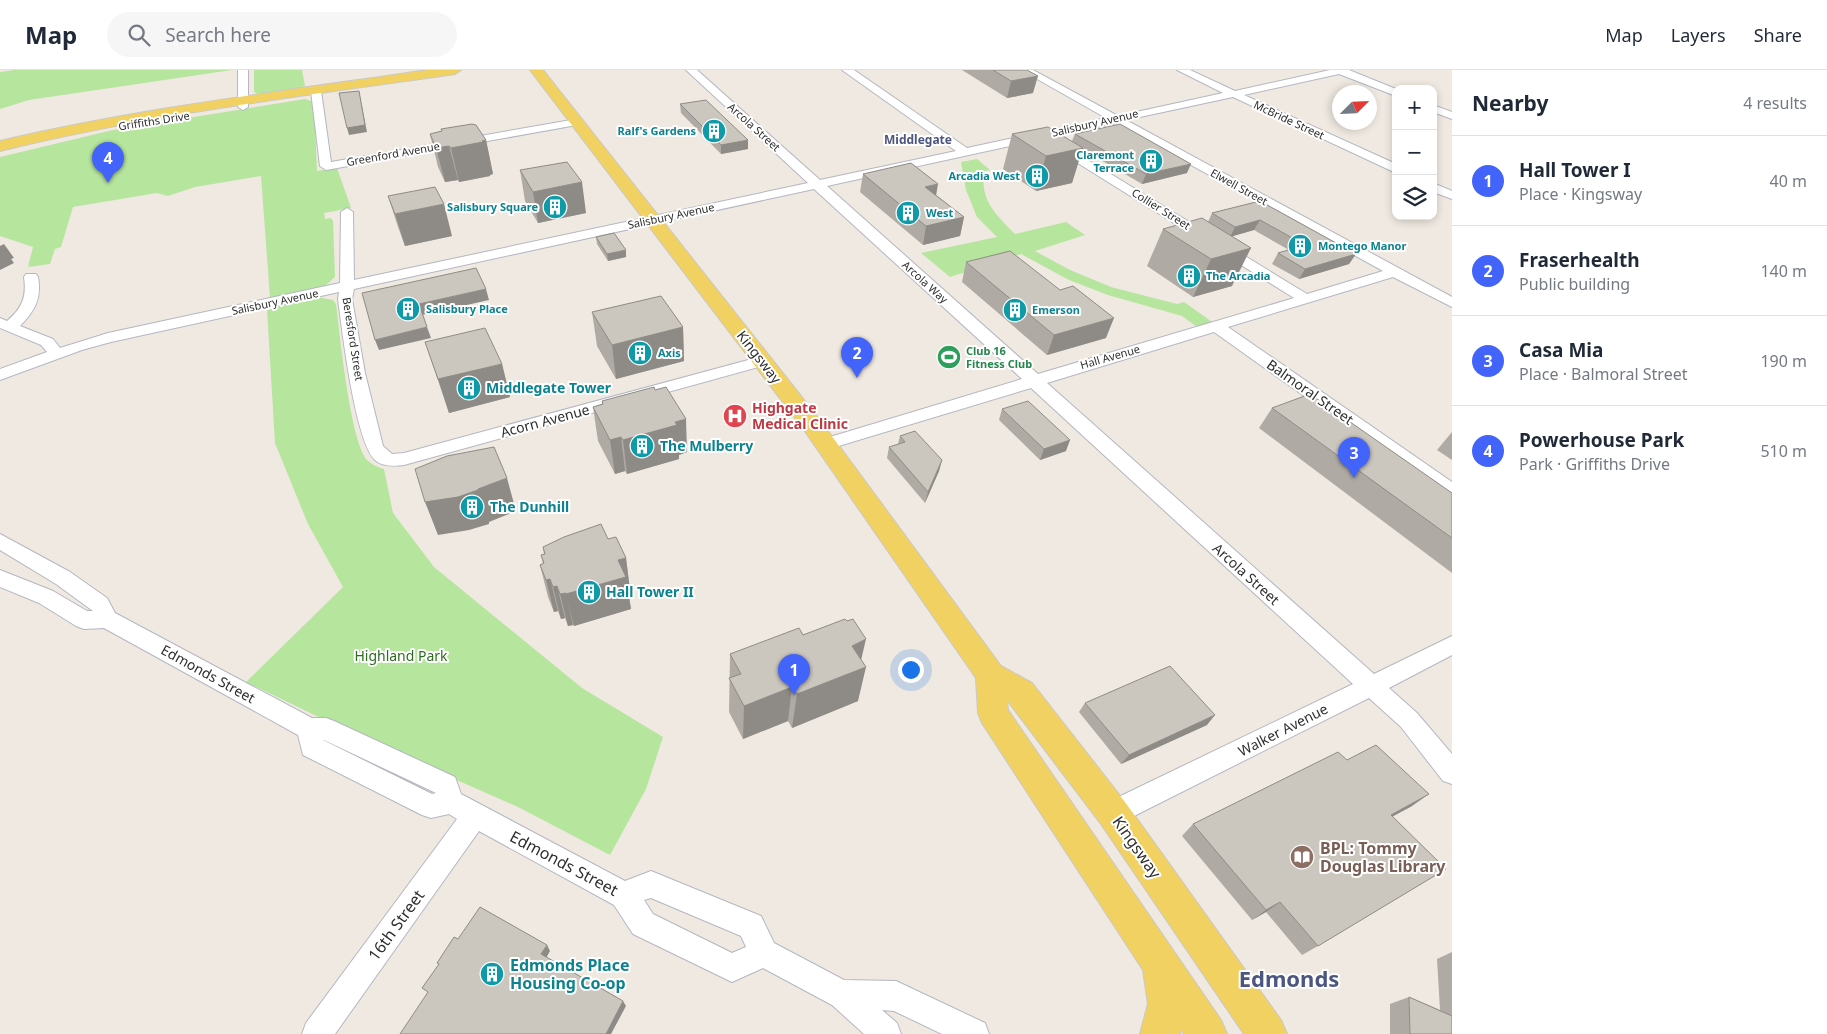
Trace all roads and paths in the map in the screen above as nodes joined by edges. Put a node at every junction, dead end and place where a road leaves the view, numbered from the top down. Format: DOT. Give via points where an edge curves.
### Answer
graph roads {
  1 [pos="243,70"];
  2 [pos="455,70"];
  3 [pos="536,70"];
  4 [pos="691,70"];
  5 [pos="847,70"];
  6 [pos="1026,70"];
  7 [pos="1182,70"];
  8 [pos="1341,70"];
  9 [pos="1392,91"];
  10 [pos="312,92"];
  11 [pos="1233,93"];
  12 [pos="243,103"];
  13 [pos="1437,110"];
  14 [pos="1452,116"];
  15 [pos="1116,120"];
  16 [pos="578,122"];
  17 [pos="1042,136"];
  18 [pos="0,146"];
  19 [pos="966,152"];
  20 [pos="0,153"];
  21 [pos="1392,167"];
  22 [pos="818,184"];
  23 [pos="1437,188"];
  24 [pos="1452,195"];
  25 [pos="346,212"];
  26 [pos="653,220"];
  27 [pos="1394,272"];
  28 [pos="31,277"];
  29 [pos="347,286"];
  30 [pos="1306,299"];
  31 [pos="1452,303"];
  32 [pos="5,325"];
  33 [pos="1216,326"];
  34 [pos="57,354"];
  35 [pos="763,361"];
  36 [pos="0,375"];
  37 [pos="1033,380"];
  38 [pos="826,444"];
  39 [pos="386,459"];
  40 [pos="1452,491"];
  41 [pos="0,541"];
  42 [pos="0,578"];
  43 [pos="107,619"];
  44 [pos="1452,646"];
  45 [pos="990,675"];
  46 [pos="1370,686"];
  47 [pos="1452,773"];
  48 [pos="1113,813"];
  49 [pos="476,815"];
  50 [pos="624,895"];
  51 [pos="764,953"];
  52 [pos="1160,964"];
  53 [pos="842,995"];
  54 [pos="317,1034"];
  55 [pos="886,1034"];
  56 [pos="974,1034"];
  57 [pos="1160,1034"];
  58 [pos="1207,1034"];
  59 [pos="1267,1034"];
  1 -- 12 [label="street"];
  2 -- 10 [label="main road, Griffiths Drive"];
  3 -- 16 [label="main road, Kingsway"];
  4 -- 22 [label="street, Arcola Street"];
  5 -- 19 [label="street"];
  6 -- 15 [label="street, Elwell Street"];
  7 -- 11 [label="street, McBride Street"];
  8 -- 9 [label="street"];
  8 -- 11 [label="street, Salisbury Avenue"];
  10 -- 12 [label="main road, Griffiths Drive"];
  10 -- 16 [label="street, Greenford Avenue" via="326,166"];
  11 -- 15 [label="street, Salisbury Avenue"];
  11 -- 21 [label="street, McBride Street"];
  12 -- 18 [label="main road, Griffiths Drive" via="95,124"];
  12 -- 20 [label="main road, Griffiths Drive" via="101,129"];
  13 -- 14 [label="street"];
  15 -- 17 [label="street, Salisbury Avenue"];
  15 -- 27 [label="street, Elwell Street"];
  16 -- 26 [label="main road, Kingsway"];
  17 -- 19 [label="street, Salisbury Avenue"];
  17 -- 30 [label="street, Collier Street"];
  19 -- 22 [label="street, Salisbury Avenue"];
  22 -- 26 [label="street, Salisbury Avenue"];
  22 -- 37 [label="street, Arcola Way"];
  23 -- 24 [label="street"];
  25 -- 29 [label="street, Beresford Street"];
  26 -- 29 [label="street, Salisbury Avenue"];
  26 -- 35 [label="main road, Kingsway"];
  27 -- 30 [label="street, Hall Avenue"];
  27 -- 31 [label="street, Elwell Street"];
  28 -- 32 [label="street" via="34,289 30,304 23,315"];
  29 -- 34 [label="street, Salisbury Avenue" via="108,338"];
  29 -- 39 [label="street, Beresford Street" via="345,300 367,417 375,448"];
  30 -- 33 [label="street, Hall Avenue"];
  32 -- 34 [label="street" via="46,342"];
  33 -- 37 [label="street, Hall Avenue"];
  33 -- 40 [label="street, Balmoral Street"];
  34 -- 36 [label="street, Salisbury Avenue"];
  35 -- 38 [label="main road, Kingsway"];
  35 -- 39 [label="street, Acorn Avenue" via="404,460"];
  37 -- 38 [label="street, Hall Avenue"];
  37 -- 46 [label="street, Arcola Street"];
  38 -- 45 [label="main road, Kingsway"];
  41 -- 43 [label="street, Edmonds Street" via="100,604"];
  42 -- 43 [label="street, Edmonds Street" via="46,597 84,620"];
  43 -- 49 [label="street, Edmonds Street" via="309,729 312,748 431,806 451,802"];
  44 -- 46 [label="street, Walker Avenue"];
  45 -- 48 [label="main road, Kingsway" via="1021,692"];
  45 -- 52 [label="main road" via="993,713"];
  46 -- 47 [label="street, Arcola Street" via="1409,720"];
  46 -- 48 [label="street, Walker Avenue"];
  48 -- 59 [label="main road, Kingsway"];
  49 -- 50 [label="street, Edmonds Street"];
  49 -- 54 [label="street, 16th Street"];
  50 -- 51 [label="street, Edmonds Street" via="651,884 751,926"];
  50 -- 51 [label="street, Edmonds Street" via="643,924 732,968"];
  51 -- 53 [label="street"];
  52 -- 57 [label="main road" via="1168,1004"];
  52 -- 58 [label="main road"];
  53 -- 55 [label="street"];
  53 -- 56 [label="street" via="896,996"];
}
